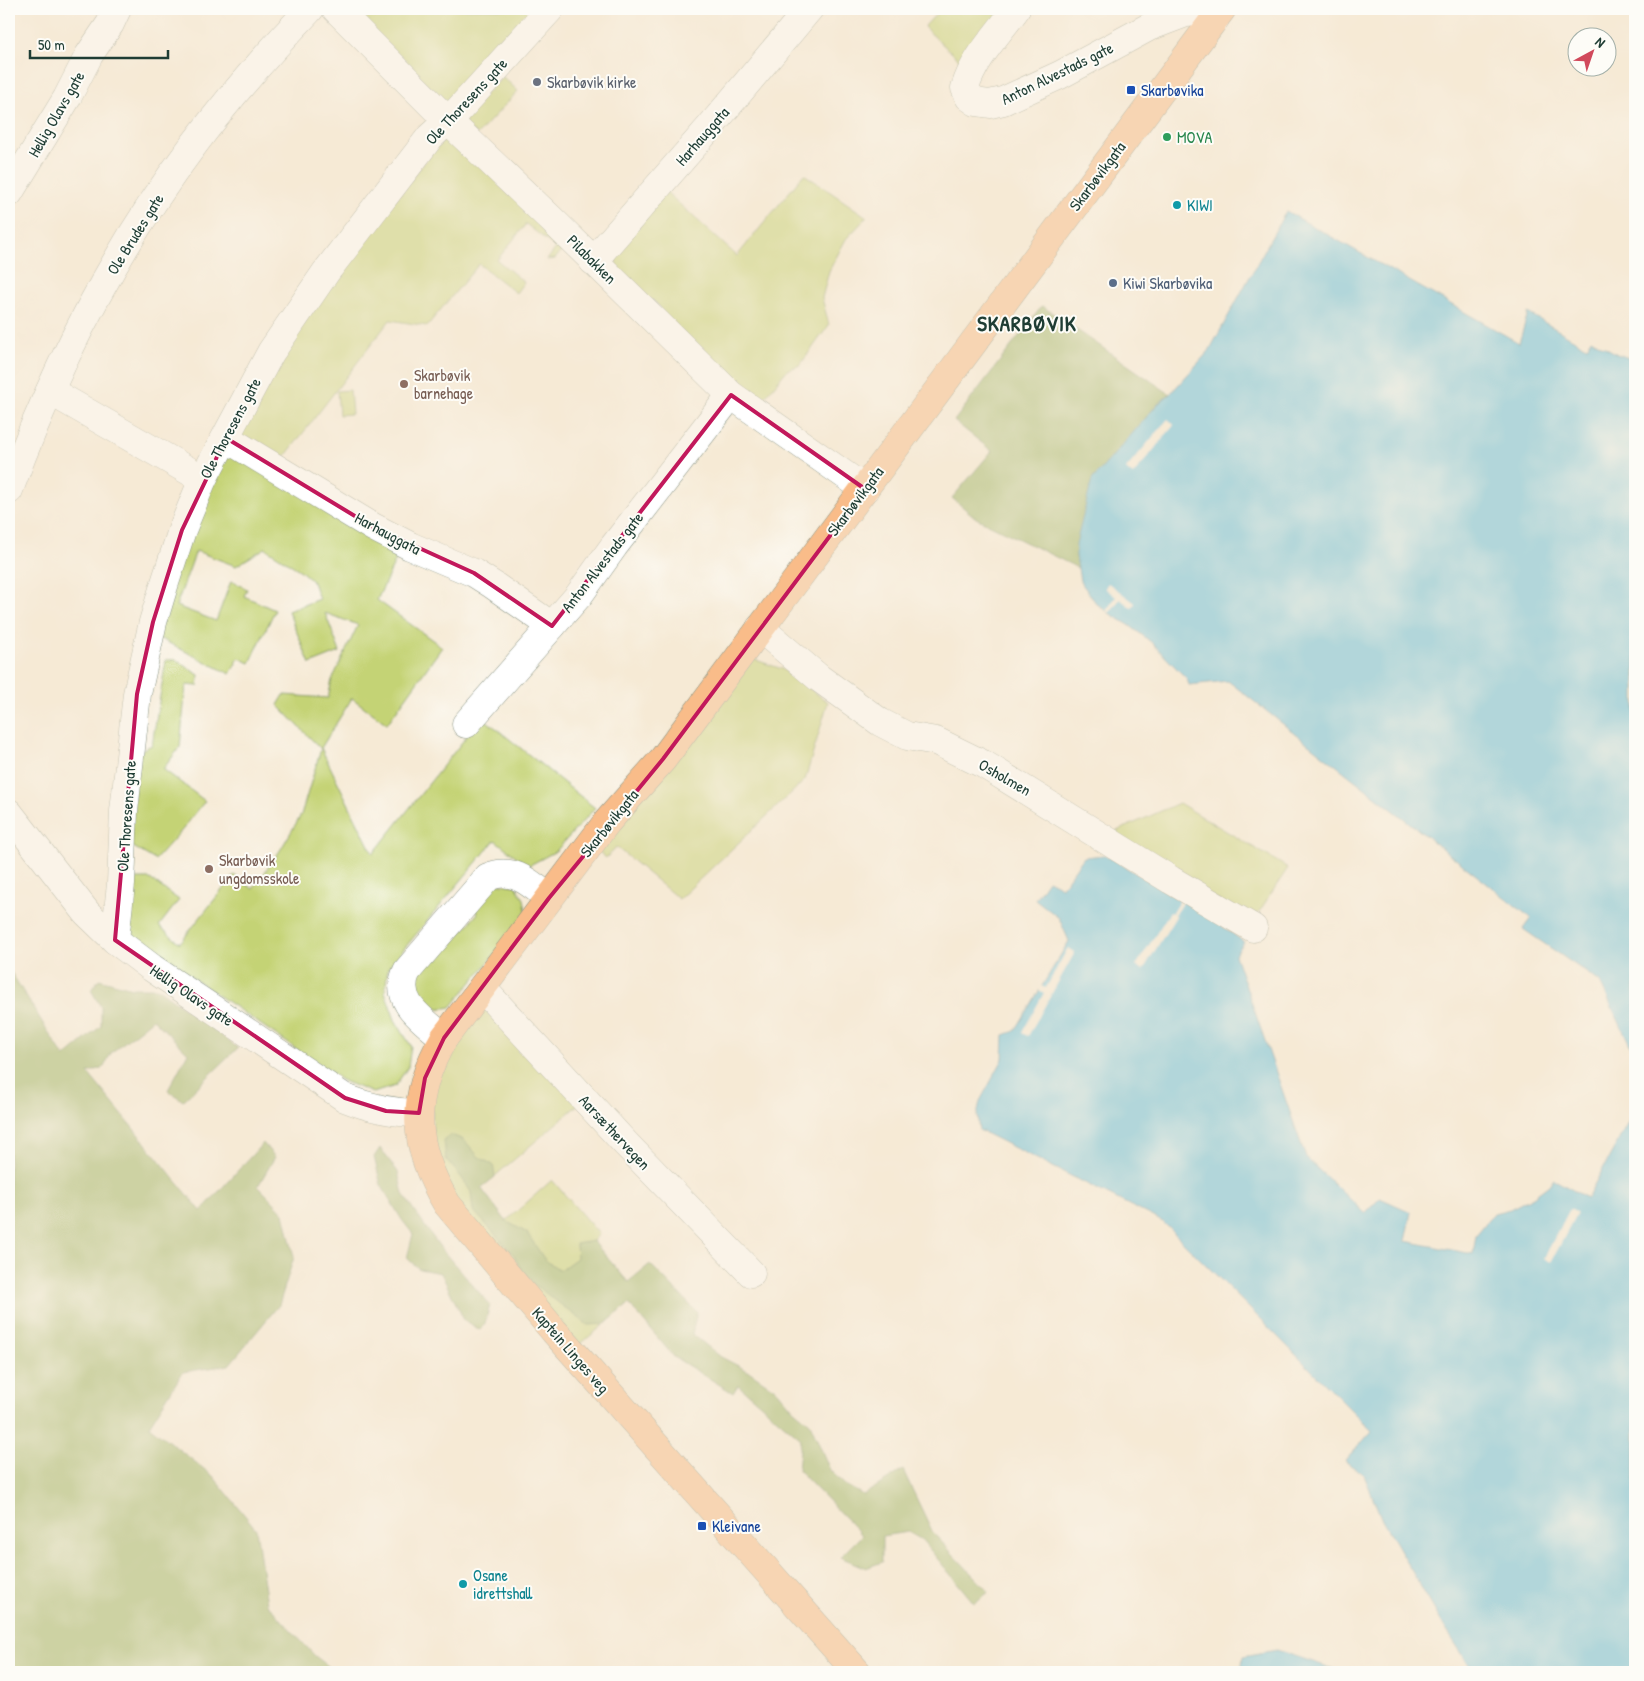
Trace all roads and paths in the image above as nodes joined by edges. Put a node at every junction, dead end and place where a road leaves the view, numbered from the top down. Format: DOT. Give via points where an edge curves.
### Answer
graph roads {
  1 [pos="117,9"];
  2 [pos="310,9"];
  3 [pos="336,9"];
  4 [pos="550,9"];
  5 [pos="809,9"];
  6 [pos="1016,9"];
  7 [pos="1218,14"];
  8 [pos="448,121"];
  9 [pos="9,193"];
  10 [pos="593,261"];
  11 [pos="50,391"];
  12 [pos="732,395"];
  13 [pos="226,438"];
  14 [pos="203,479"];
  15 [pos="865,489"];
  16 [pos="9,490"];
  17 [pos="552,626"];
  18 [pos="760,628"];
  19 [pos="466,724"];
  20 [pos="9,812"];
  21 [pos="549,898"];
  22 [pos="1253,928"];
  23 [pos="115,940"];
  24 [pos="482,988"];
  25 [pos="444,1038"];
  26 [pos="419,1113"];
  27 [pos="751,1273"];
  28 [pos="857,1672"];
  1 -- 9 [label="street, Hellig Olavs gate"];
  2 -- 11 [label="street, Ole Brudes gate" via="235,93 181,163 101,287"];
  3 -- 8 [label="street, Pilabakken"];
  4 -- 8 [label="street, Ole Thoresens gate"];
  5 -- 10 [label="street, Harhauggata"];
  6 -- 7 [label="street, Anton Alvestads gate" via="969,76 965,88 976,102 990,104 1003,101 1060,75 1149,27 1186,13"];
  7 -- 15 [label="main road, Skarbøvikgata"];
  8 -- 10 [label="street, Pilabakken"];
  8 -- 13 [label="street, Ole Thoresens gate" via="430,137 382,197 296,314 250,389"];
  10 -- 12 [label="street, Pilabakken"];
  11 -- 14 [label="street"];
  11 -- 16 [label="street, Ole Brudes gate"];
  12 -- 15 [label="street, Pilabakken"];
  12 -- 17 [label="street, Anton Alvestads gate"];
  13 -- 14 [label="street, Ole Thoresens gate"];
  13 -- 17 [label="street, Harhauggata" via="373,527 493,584"];
  14 -- 23 [label="street, Ole Thoresens gate" via="162,589 137,694 124,811"];
  15 -- 18 [label="main road, Skarbøvikgata"];
  17 -- 19 [label="street, Anton Alvestads gate"];
  18 -- 21 [label="main road, Skarbøvikgata" via="663,759 608,822"];
  18 -- 22 [label="street, Osholmen" via="880,722 907,736 936,741 986,765"];
  20 -- 23 [label="street, Hellig Olavs gate" via="87,913"];
  21 -- 24 [label="main road, Skarbøvikgata"];
  21 -- 25 [label="street" via="518,877 501,872 488,877 407,971 402,984 406,1002"];
  23 -- 26 [label="street, Hellig Olavs gate" via="345,1098 386,1111"];
  24 -- 25 [label="main road, Kaptein Linges veg"];
  24 -- 27 [label="street, Aarsæthervegen"];
  25 -- 26 [label="main road, Kaptein Linges veg" via="425,1078"];
  26 -- 28 [label="main road, Kaptein Linges veg" via="426,1163 434,1183 459,1220"];
}
